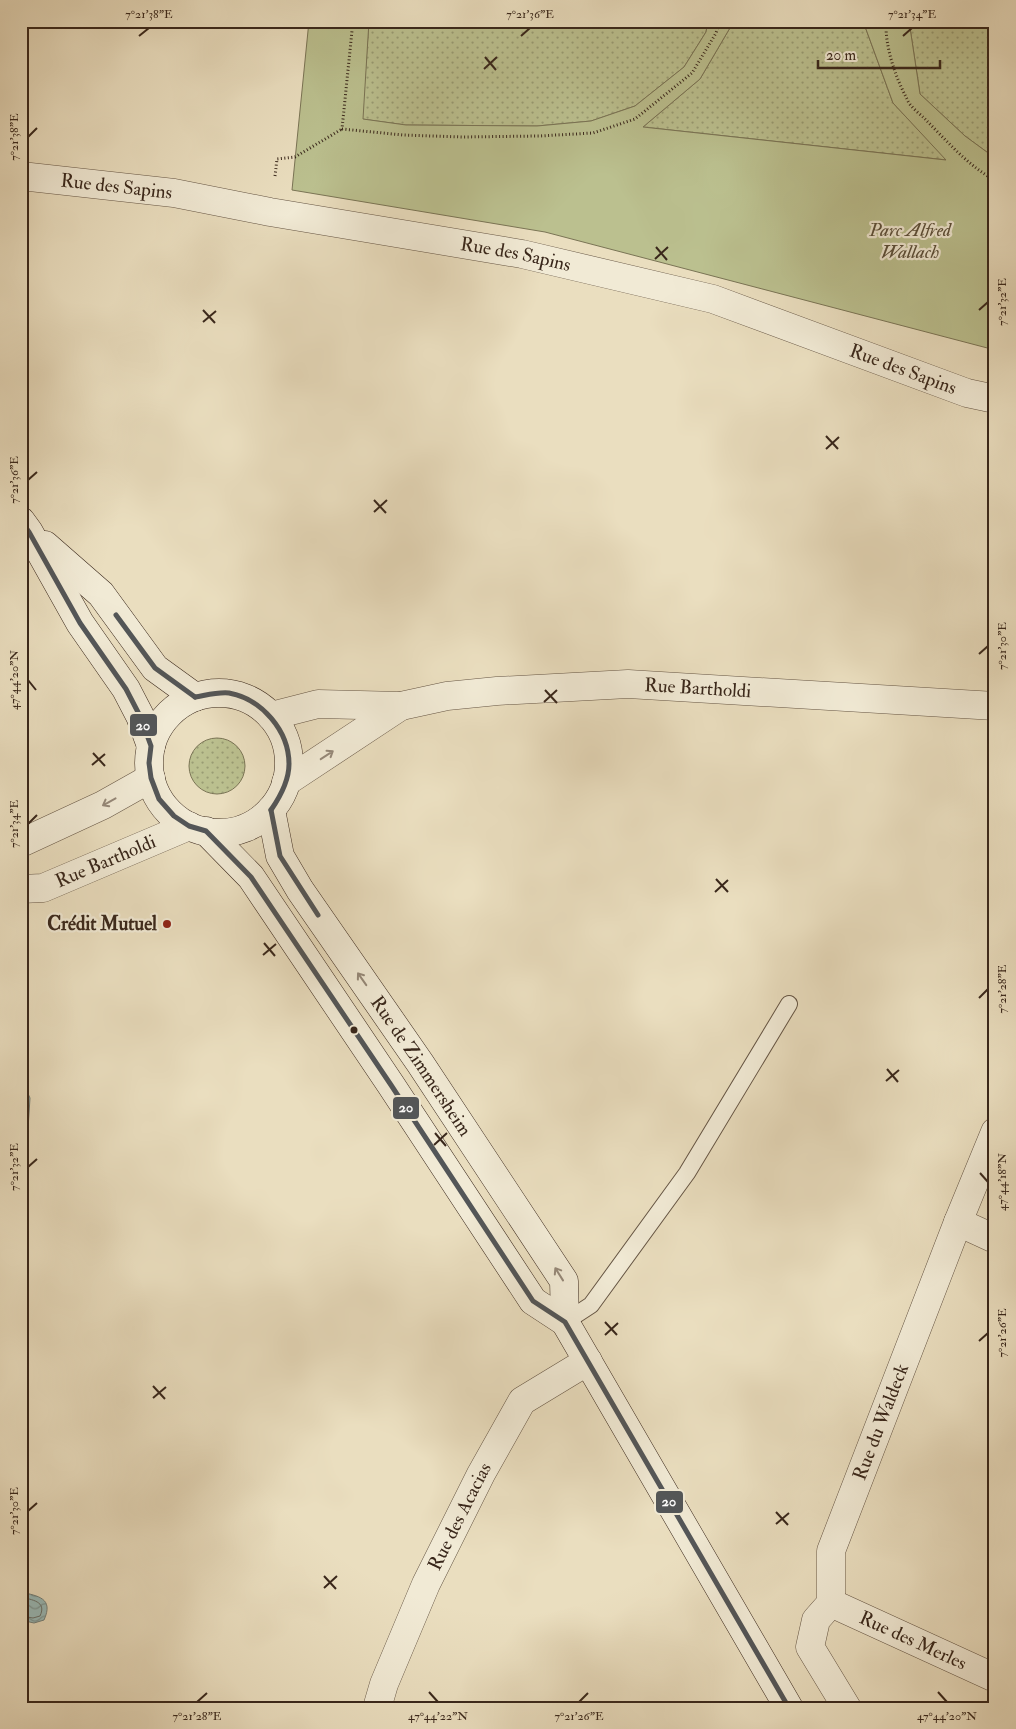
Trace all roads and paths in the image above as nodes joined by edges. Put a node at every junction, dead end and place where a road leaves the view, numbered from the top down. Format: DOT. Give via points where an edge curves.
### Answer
graph roads {
  1 [pos="353,21"];
  2 [pos="720,21"];
  3 [pos="886,21"];
  4 [pos="342,129"];
  5 [pos="21,176"];
  6 [pos="995,180"];
  7 [pos="270,212"];
  8 [pos="995,399"];
  9 [pos="25,526"];
  10 [pos="195,697"];
  11 [pos="401,706"];
  12 [pos="995,706"];
  13 [pos="271,716"];
  14 [pos="151,746"];
  15 [pos="151,778"];
  16 [pos="286,782"];
  17 [pos="271,810"];
  18 [pos="197,829"];
  19 [pos="21,843"];
  20 [pos="21,889"];
  21 [pos="789,1004"];
  22 [pos="995,1132"];
  23 [pos="958,1222"];
  24 [pos="995,1239"];
  25 [pos="566,1322"];
  26 [pos="588,1361"];
  27 [pos="831,1603"];
  28 [pos="995,1678"];
  29 [pos="377,1708"];
  30 [pos="789,1708"];
  31 [pos="847,1708"];
  1 -- 4 [label="path"];
  2 -- 4 [label="path" via="692,73 635,119 593,132 462,137"];
  3 -- 6 [label="path" via="892,62 908,101 953,147"];
  4 -- 7 [label="path" via="295,157 277,159"];
  5 -- 7 [label="street, Rue des Sapins" via="174,193"];
  7 -- 8 [label="street, Rue des Sapins" via="522,254 713,299 967,393"];
  9 -- 10 [label="street" via="101,594 155,668"];
  9 -- 14 [label="street" via="80,623 126,689"];
  10 -- 13 [label="street" via="216,693 236,695 255,703"];
  10 -- 14 [label="street" via="166,718"];
  11 -- 12 [label="street, Rue Bartholdi" via="455,695 628,684"];
  11 -- 13 [label="street, Rue Bartholdi" via="318,704"];
  16 -- 11 [label="street, Rue Bartholdi, one-way"];
  13 -- 16 [label="street" via="288,749"];
  14 -- 15 [label="street"];
  15 -- 18 [label="street" via="159,799 174,816"];
  15 -- 19 [label="street, one-way" via="103,805"];
  16 -- 17 [label="street"];
  17 -- 18 [label="street" via="242,829 224,833"];
  25 -- 17 [label="street, Rue de Zimmersheim, one-way" via="564,1281 300,890 280,856"];
  18 -- 20 [label="street, Rue Bartholdi" via="44,888"];
  18 -- 25 [label="street, Rue de Zimmersheim" via="251,877 534,1300"];
  21 -- 25 [label="lane" via="686,1173 590,1305"];
  22 -- 23 [label="street, Rue du Waldeck"];
  23 -- 24 [label="street"];
  23 -- 27 [label="street, Rue du Waldeck" via="831,1551"];
  25 -- 26 [label="street, Rue de Zimmersheim"];
  26 -- 29 [label="street, Rue des Acacias" via="522,1402 481,1474 426,1584"];
  26 -- 30 [label="street, Rue de Zimmersheim"];
  27 -- 28 [label="street, Rue des Merles"];
  27 -- 31 [label="street" via="816,1620 810,1647"];
}
